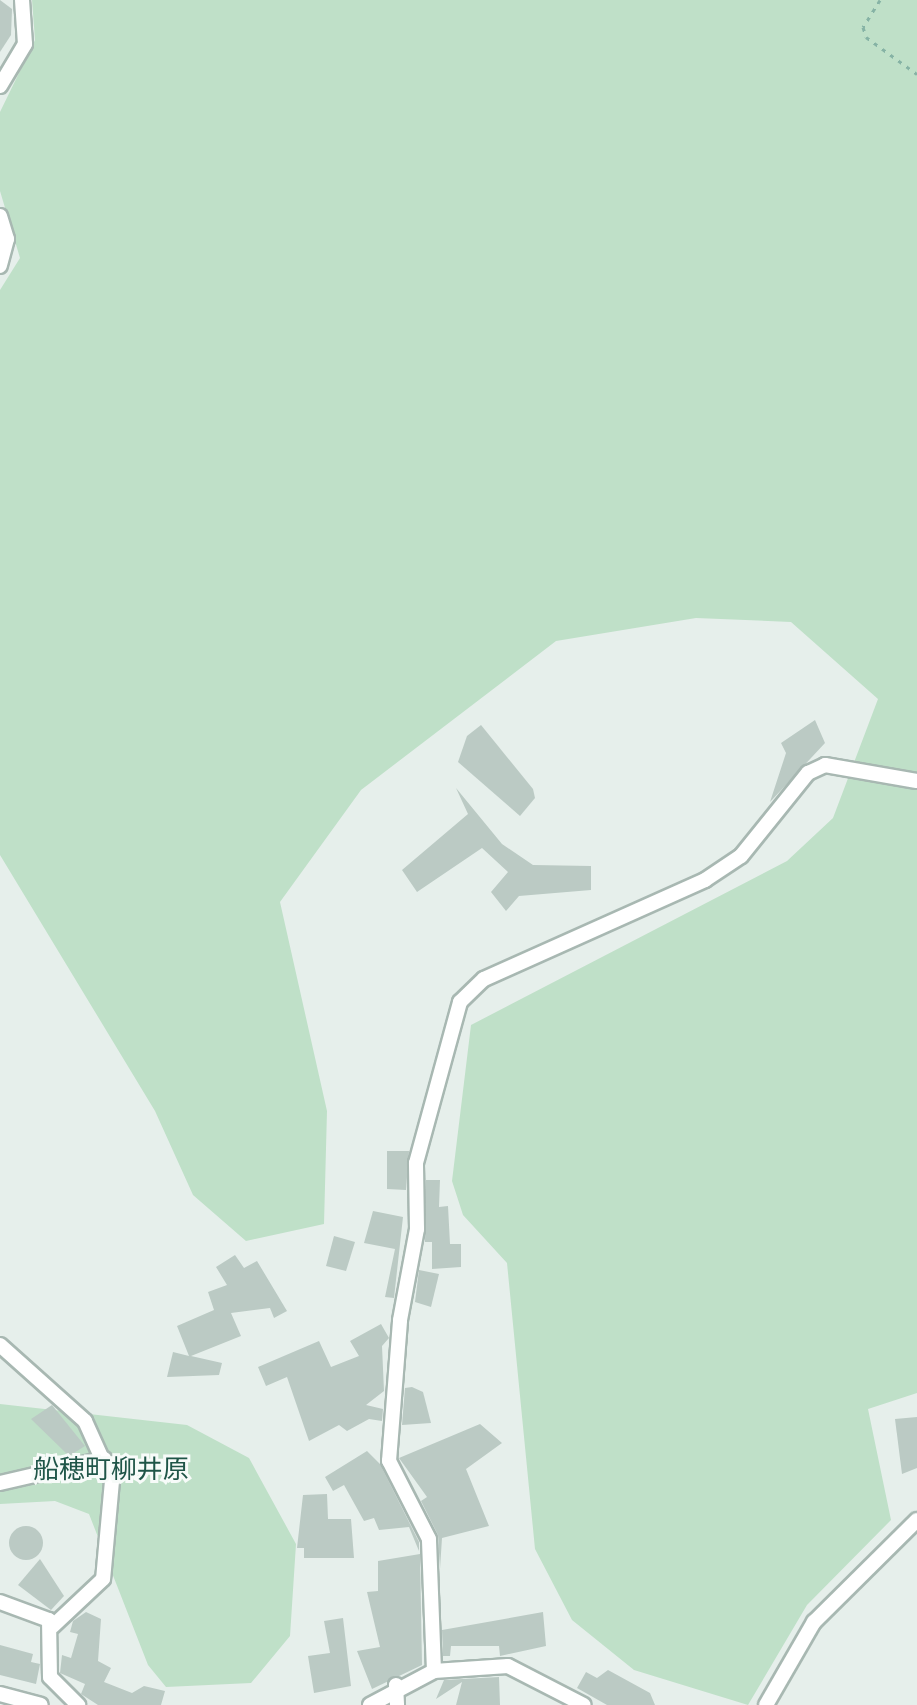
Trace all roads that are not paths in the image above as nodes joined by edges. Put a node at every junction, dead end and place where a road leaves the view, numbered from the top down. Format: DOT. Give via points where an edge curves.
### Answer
graph roads {
  1 [pos="22,0"];
  2 [pos="0,86"];
  3 [pos="0,216"];
  4 [pos="0,266"];
  5 [pos="917,781"];
  6 [pos="0,1345"];
  7 [pos="104,1459"];
  8 [pos="0,1483"];
  9 [pos="917,1520"];
  10 [pos="0,1602"];
  11 [pos="53,1626"];
  12 [pos="434,1671"];
  13 [pos="396,1685"];
  14 [pos="0,1694"];
  15 [pos="41,1705"];
  16 [pos="78,1705"];
  17 [pos="370,1705"];
  18 [pos="397,1705"];
  19 [pos="584,1705"];
  20 [pos="766,1705"];
  1 -- 2 [label="street" via="25,44"];
  3 -- 4 [label="street" via="7,239"];
  5 -- 12 [label="street" via="825,765 808,773 741,856 705,880 484,979 460,1002 416,1163 417,1229 400,1320 389,1461 429,1539"];
  6 -- 7 [label="street" via="85,1421"];
  7 -- 8 [label="street"];
  7 -- 11 [label="street" via="112,1481 103,1579"];
  9 -- 20 [label="street" via="814,1622"];
  10 -- 11 [label="street" via="9,1599"];
  11 -- 16 [label="street" via="50,1677"];
  12 -- 13 [label="street"];
  12 -- 19 [label="street" via="508,1666"];
  13 -- 17 [label="street"];
  13 -- 18 [label="street"];
  14 -- 15 [label="street"];
}
